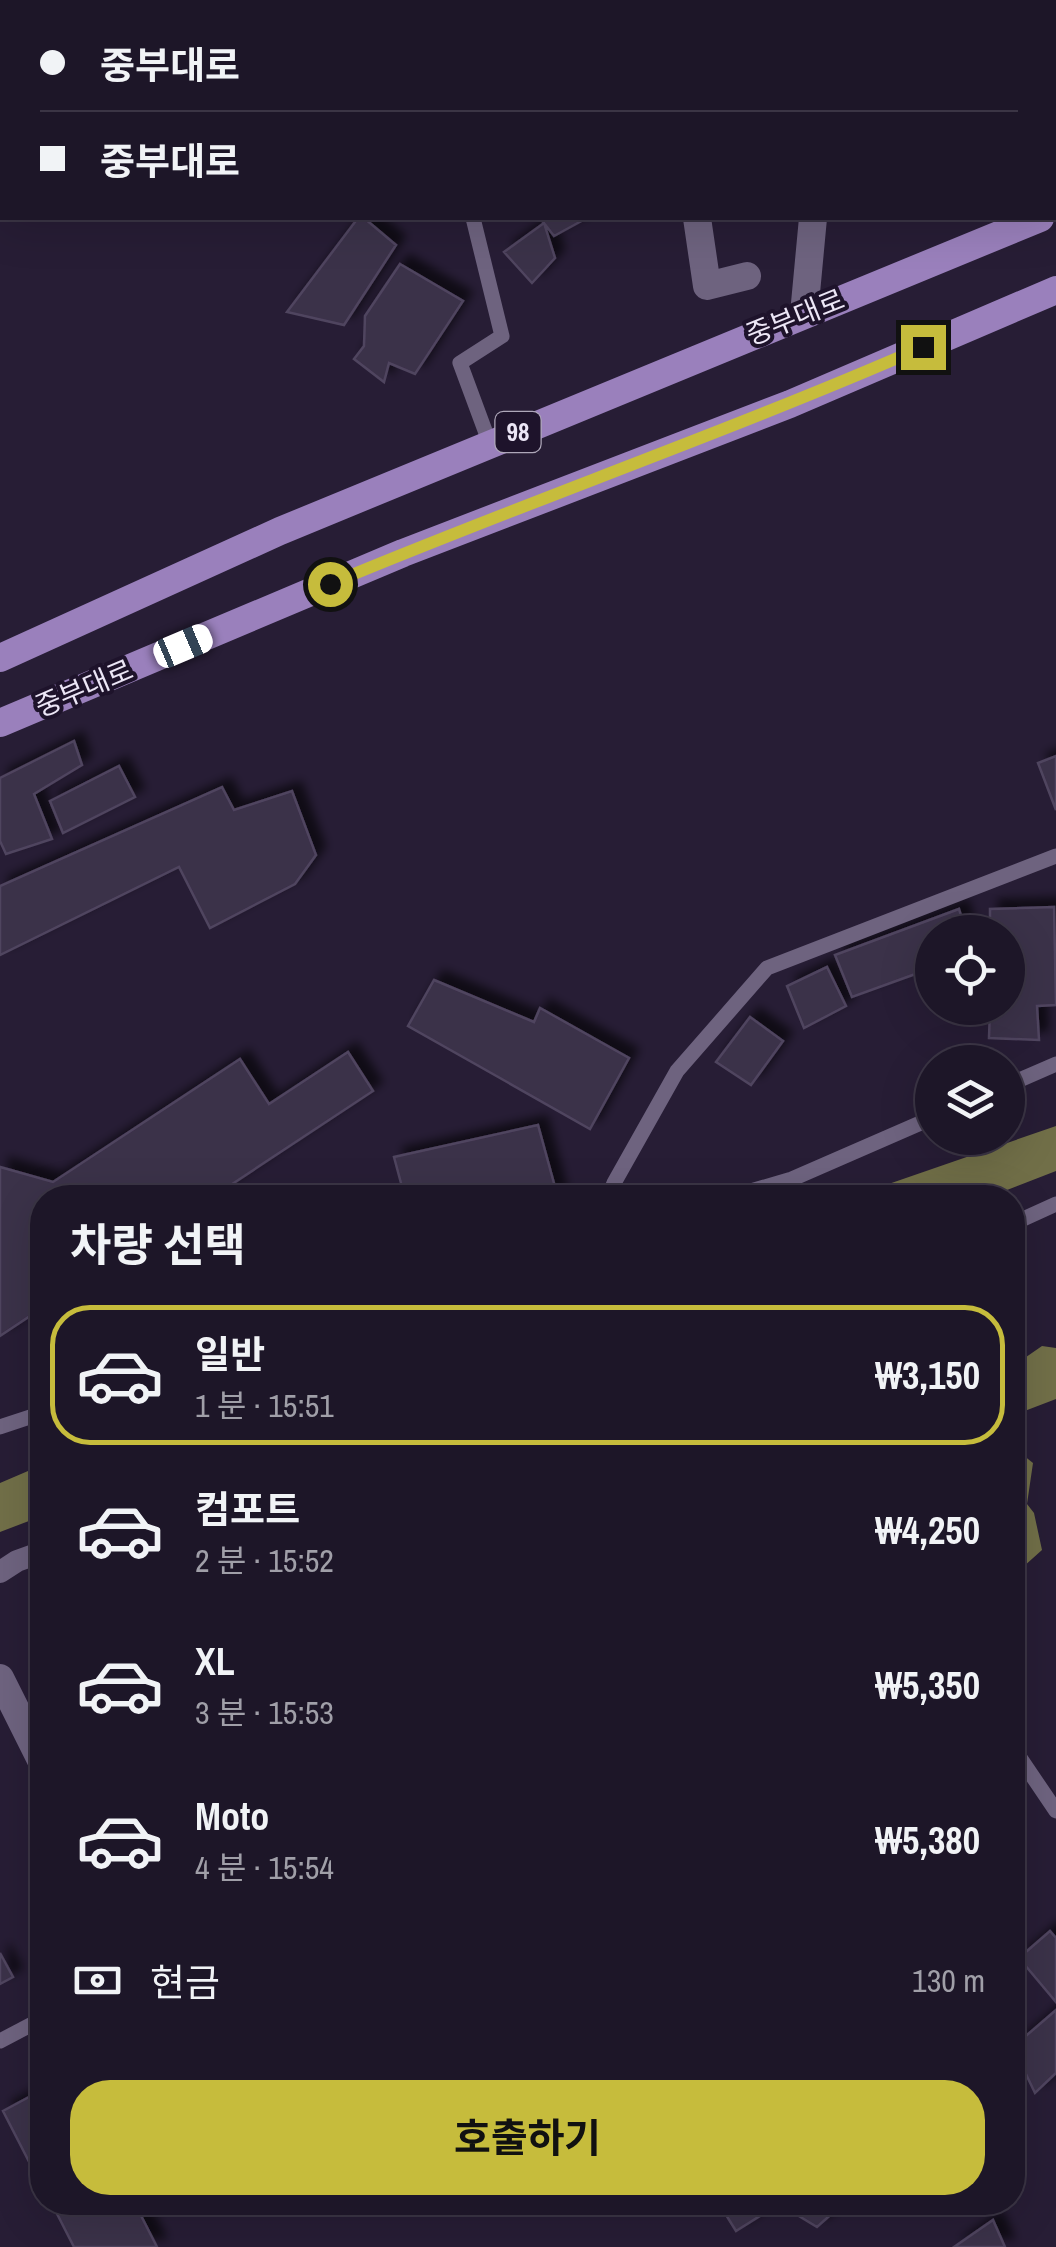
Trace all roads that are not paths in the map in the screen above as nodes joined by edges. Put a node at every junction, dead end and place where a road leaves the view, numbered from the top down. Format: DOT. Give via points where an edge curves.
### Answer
graph roads {
  1 [pos="473,220"];
  2 [pos="697,220"];
  3 [pos="813,220"];
  4 [pos="1035,220"];
  5 [pos="747,276"];
  6 [pos="1056,290"];
  7 [pos="804,314"];
  8 [pos="490,444"];
  9 [pos="0,658"];
  10 [pos="0,723"];
  11 [pos="1056,856"];
  12 [pos="1056,1064"];
  13 [pos="1025,1078"];
  14 [pos="915,1125"];
  15 [pos="792,1178"];
  16 [pos="613,1185"];
  17 [pos="769,1185"];
  18 [pos="795,1185"];
  19 [pos="1056,1204"];
  20 [pos="1025,1218"];
  21 [pos="30,1417"];
  22 [pos="0,1427"];
  23 [pos="30,1556"];
  24 [pos="0,1572"];
  25 [pos="0,1678"];
  26 [pos="30,1738"];
  27 [pos="1025,1765"];
  28 [pos="1056,1811"];
  29 [pos="30,2025"];
  30 [pos="0,2041"];
  1 -- 8 [label="lane" via="502,336 460,363"];
  2 -- 5 [label="street" via="707,286"];
  3 -- 7 [label="street"];
  4 -- 7 [label="main road, 중부대로 / 98"];
  6 -- 10 [label="main road, 중부대로"];
  7 -- 8 [label="main road, 중부대로 / 98"];
  8 -- 9 [label="main road, 중부대로 / 98"];
  11 -- 16 [label="lane" via="767,968 676,1072"];
  12 -- 13 [label="lane"];
  14 -- 15 [label="lane"];
  15 -- 17 [label="lane"];
  15 -- 18 [label="lane"];
  19 -- 20 [label="lane"];
  21 -- 22 [label="lane"];
  23 -- 24 [label="street"];
  25 -- 26 [label="street"];
  27 -- 28 [label="lane"];
  29 -- 30 [label="lane"];
}
